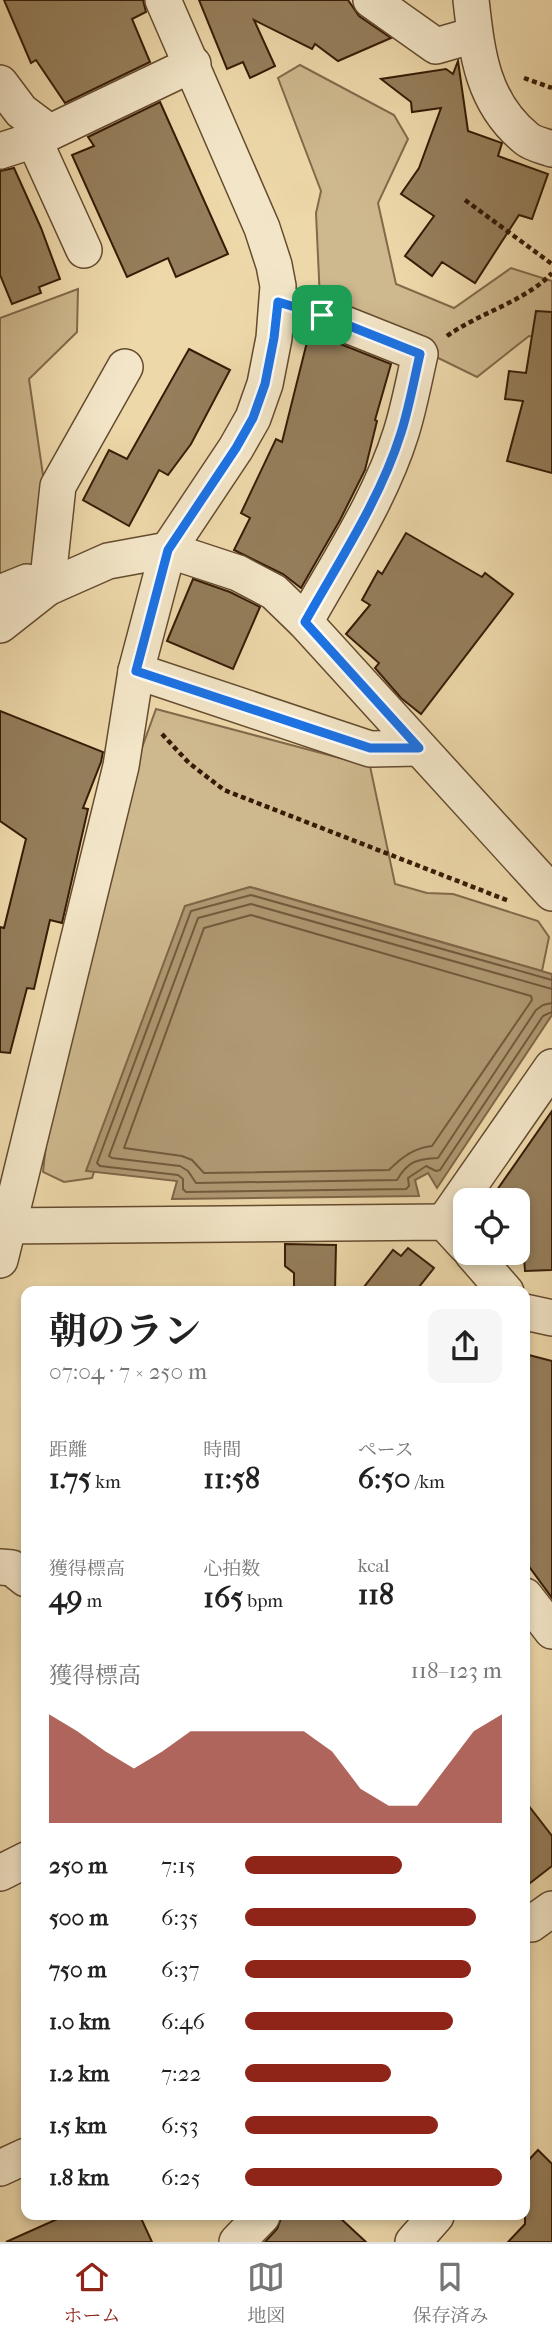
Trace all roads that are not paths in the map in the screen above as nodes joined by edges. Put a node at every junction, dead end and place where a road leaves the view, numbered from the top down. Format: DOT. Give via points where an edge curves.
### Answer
graph roads {
  1 [pos="163,0"];
  2 [pos="372,0"];
  3 [pos="471,0"];
  4 [pos="474,35"];
  5 [pos="193,64"];
  6 [pos="0,83"];
  7 [pos="42,136"];
  8 [pos="552,149"];
  9 [pos="0,151"];
  10 [pos="84,250"];
  11 [pos="278,302"];
  12 [pos="125,367"];
  13 [pos="168,550"];
  14 [pos="47,589"];
  15 [pos="0,593"];
  16 [pos="305,622"];
  17 [pos="0,625"];
  18 [pos="134,681"];
  19 [pos="419,748"];
  20 [pos="552,893"];
  21 [pos="549,1080"];
  22 [pos="483,1188"];
  23 [pos="4,1226"];
  24 [pos="453,1234"];
  25 [pos="0,1260"];
  26 [pos="482,1265"];
  27 [pos="501,1286"];
  28 [pos="530,1313"];
  29 [pos="552,1318"];
  30 [pos="0,1567"];
  31 [pos="21,1575"];
  32 [pos="530,1602"];
  33 [pos="552,1631"];
  34 [pos="21,1862"];
  35 [pos="0,1873"];
  36 [pos="552,1909"];
  37 [pos="530,1924"];
  38 [pos="21,2158"];
  39 [pos="0,2168"];
  40 [pos="258,2220"];
  41 [pos="432,2220"];
  42 [pos="237,2242"];
  43 [pos="413,2242"];
  1 -- 5 [label="street"];
  2 -- 4 [label="street" via="436,46"];
  3 -- 4 [label="street"];
  4 -- 8 [label="street" via="495,105 528,140"];
  5 -- 7 [label="street"];
  5 -- 11 [label="street" via="262,228 274,265"];
  6 -- 7 [label="street"];
  7 -- 9 [label="street"];
  7 -- 10 [label="street"];
  11 -- 13 [label="street" via="265,384 253,418"];
  11 -- 16 [label="street" via="420,354 391,459 371,505"];
  12 -- 14 [label="street" via="58,486"];
  13 -- 14 [label="street" via="108,561"];
  13 -- 16 [label="street" via="238,573 274,592"];
  13 -- 18 [label="street"];
  14 -- 15 [label="street" via="27,582"];
  14 -- 17 [label="street"];
  16 -- 19 [label="street"];
  18 -- 19 [label="street" via="370,748"];
  18 -- 23 [label="street" via="121,766"];
  19 -- 20 [label="street"];
  21 -- 22 [label="street"];
  23 -- 24 [label="street"];
  23 -- 25 [label="street"];
  26 -- 27 [label="street"];
  28 -- 29 [label="street"];
  30 -- 31 [label="street"];
  32 -- 33 [label="street"];
  34 -- 35 [label="street"];
  36 -- 37 [label="street"];
  38 -- 39 [label="street"];
  40 -- 42 [label="street"];
  41 -- 43 [label="street"];
}
